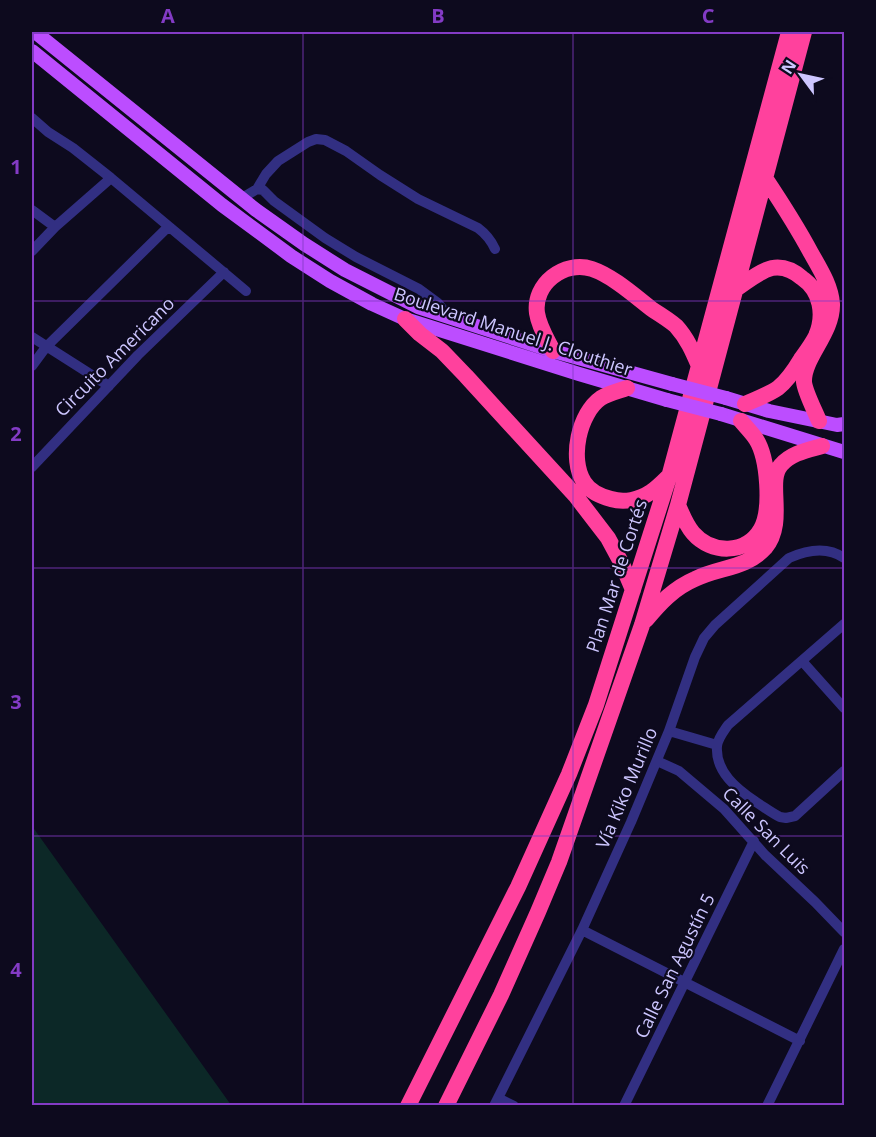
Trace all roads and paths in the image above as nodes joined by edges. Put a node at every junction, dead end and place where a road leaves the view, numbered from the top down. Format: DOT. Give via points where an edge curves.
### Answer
graph roads {
  1 [pos="35,32"];
  2 [pos="789,32"];
  3 [pos="804,32"];
  4 [pos="32,51"];
  5 [pos="32,118"];
  6 [pos="32,129"];
  7 [pos="48,132"];
  8 [pos="111,178"];
  9 [pos="765,178"];
  10 [pos="257,189"];
  11 [pos="242,198"];
  12 [pos="32,210"];
  13 [pos="56,226"];
  14 [pos="168,226"];
  15 [pos="495,249"];
  16 [pos="32,251"];
  17 [pos="224,272"];
  18 [pos="736,289"];
  19 [pos="246,291"];
  20 [pos="449,318"];
  21 [pos="405,319"];
  22 [pos="32,338"];
  23 [pos="46,347"];
  24 [pos="553,351"];
  25 [pos="32,366"];
  26 [pos="699,366"];
  27 [pos="109,386"];
  28 [pos="627,388"];
  29 [pos="745,404"];
  30 [pos="819,421"];
  31 [pos="741,422"];
  32 [pos="842,426"];
  33 [pos="833,449"];
  34 [pos="844,458"];
  35 [pos="32,467"];
  36 [pos="669,477"];
  37 [pos="678,504"];
  38 [pos="844,558"];
  39 [pos="633,590"];
  40 [pos="844,624"];
  41 [pos="642,625"];
  42 [pos="802,662"];
  43 [pos="844,708"];
  44 [pos="669,731"];
  45 [pos="717,745"];
  46 [pos="657,761"];
  47 [pos="844,771"];
  48 [pos="754,841"];
  49 [pos="582,930"];
  50 [pos="844,932"];
  51 [pos="844,949"];
  52 [pos="685,983"];
  53 [pos="800,1041"];
  54 [pos="496,1102"];
  55 [pos="408,1106"];
  56 [pos="446,1106"];
  57 [pos="514,1106"];
  58 [pos="624,1106"];
  59 [pos="768,1106"];
  1 -- 11 [label="main road, Boulevard Manuel J. Clouthier"];
  2 -- 26 [label="highway, Plan Mar de Cortés"];
  3 -- 9 [label="highway, Plan Mar de Cortés"];
  4 -- 21 [label="main road, Boulevard Manuel J. Clouthier" via="291,256 330,282"];
  5 -- 7 [label="street"];
  6 -- 7 [label="street"];
  7 -- 8 [label="street"];
  8 -- 13 [label="street"];
  8 -- 14 [label="street"];
  9 -- 18 [label="highway, Plan Mar de Cortés"];
  9 -- 30 [label="highway" via="824,276 831,297 832,314 807,366 804,382"];
  10 -- 11 [label="street"];
  10 -- 15 [label="street" via="278,161 308,142 325,140 418,199 478,228"];
  10 -- 20 [label="street" via="325,238 419,289 438,303"];
  11 -- 20 [label="main road, Boulevard Manuel J. Clouthier" via="345,270 418,307"];
  12 -- 13 [label="street"];
  13 -- 16 [label="street"];
  14 -- 17 [label="street"];
  14 -- 23 [label="street"];
  17 -- 19 [label="street"];
  17 -- 27 [label="street, Circuito Americano"];
  18 -- 29 [label="highway" via="762,272 783,268 795,272 810,285 820,303 815,337 789,377 778,388"];
  18 -- 37 [label="highway, Plan Mar de Cortés"];
  20 -- 24 [label="main road, Boulevard Manuel J. Clouthier"];
  21 -- 28 [label="main road, Boulevard Manuel J. Clouthier"];
  21 -- 39 [label="highway" via="442,351 575,495 609,538"];
  22 -- 23 [label="street"];
  23 -- 25 [label="street"];
  23 -- 27 [label="street"];
  24 -- 26 [label="highway" via="539,324 539,293 557,273 584,268 614,281 675,326"];
  24 -- 29 [label="main road, Boulevard Manuel J. Clouthier, bridge"];
  26 -- 36 [label="highway, Plan Mar de Cortés"];
  27 -- 35 [label="street, Circuito Americano"];
  28 -- 31 [label="main road, Boulevard Manuel J. Clouthier, bridge"];
  28 -- 36 [label="highway" via="600,398 583,421 578,439 580,475 591,490 618,501 635,500"];
  29 -- 30 [label="main road, Boulevard Manuel J. Clouthier"];
  30 -- 32 [label="main road, Boulevard Manuel J. Clouthier"];
  31 -- 33 [label="main road, Boulevard Manuel J. Clouthier"];
  31 -- 37 [label="highway" via="756,439 767,481 767,508 756,535 738,547 715,548 693,533"];
  33 -- 34 [label="street"];
  33 -- 41 [label="highway" via="795,455 777,470 776,520 765,548 741,565 704,575 680,587"];
  36 -- 39 [label="highway, Plan Mar de Cortés"];
  37 -- 41 [label="highway, Plan Mar de Cortés"];
  38 -- 44 [label="street, Vía Kiko Murillo" via="815,550 789,558 715,625 695,657"];
  39 -- 55 [label="highway, Plan Mar de Cortés" via="569,774 518,887"];
  40 -- 42 [label="street"];
  41 -- 56 [label="highway, Plan Mar de Cortés" via="559,862 501,995"];
  42 -- 43 [label="street"];
  42 -- 45 [label="street" via="728,725"];
  44 -- 45 [label="street"];
  44 -- 46 [label="street, Vía Kiko Murillo"];
  45 -- 47 [label="street" via="719,761 737,789 780,817 795,816"];
  46 -- 48 [label="street, Calle San Luis" via="679,771"];
  46 -- 49 [label="street, Vía Kiko Murillo"];
  48 -- 50 [label="street, Calle San Luis"];
  48 -- 52 [label="street, Calle San Agustín 5"];
  49 -- 52 [label="street"];
  49 -- 54 [label="street, Vía Kiko Murillo"];
  51 -- 53 [label="street"];
  52 -- 53 [label="street"];
  52 -- 58 [label="street, Calle San Agustín 5"];
  53 -- 59 [label="street"];
  54 -- 57 [label="street"];
}
